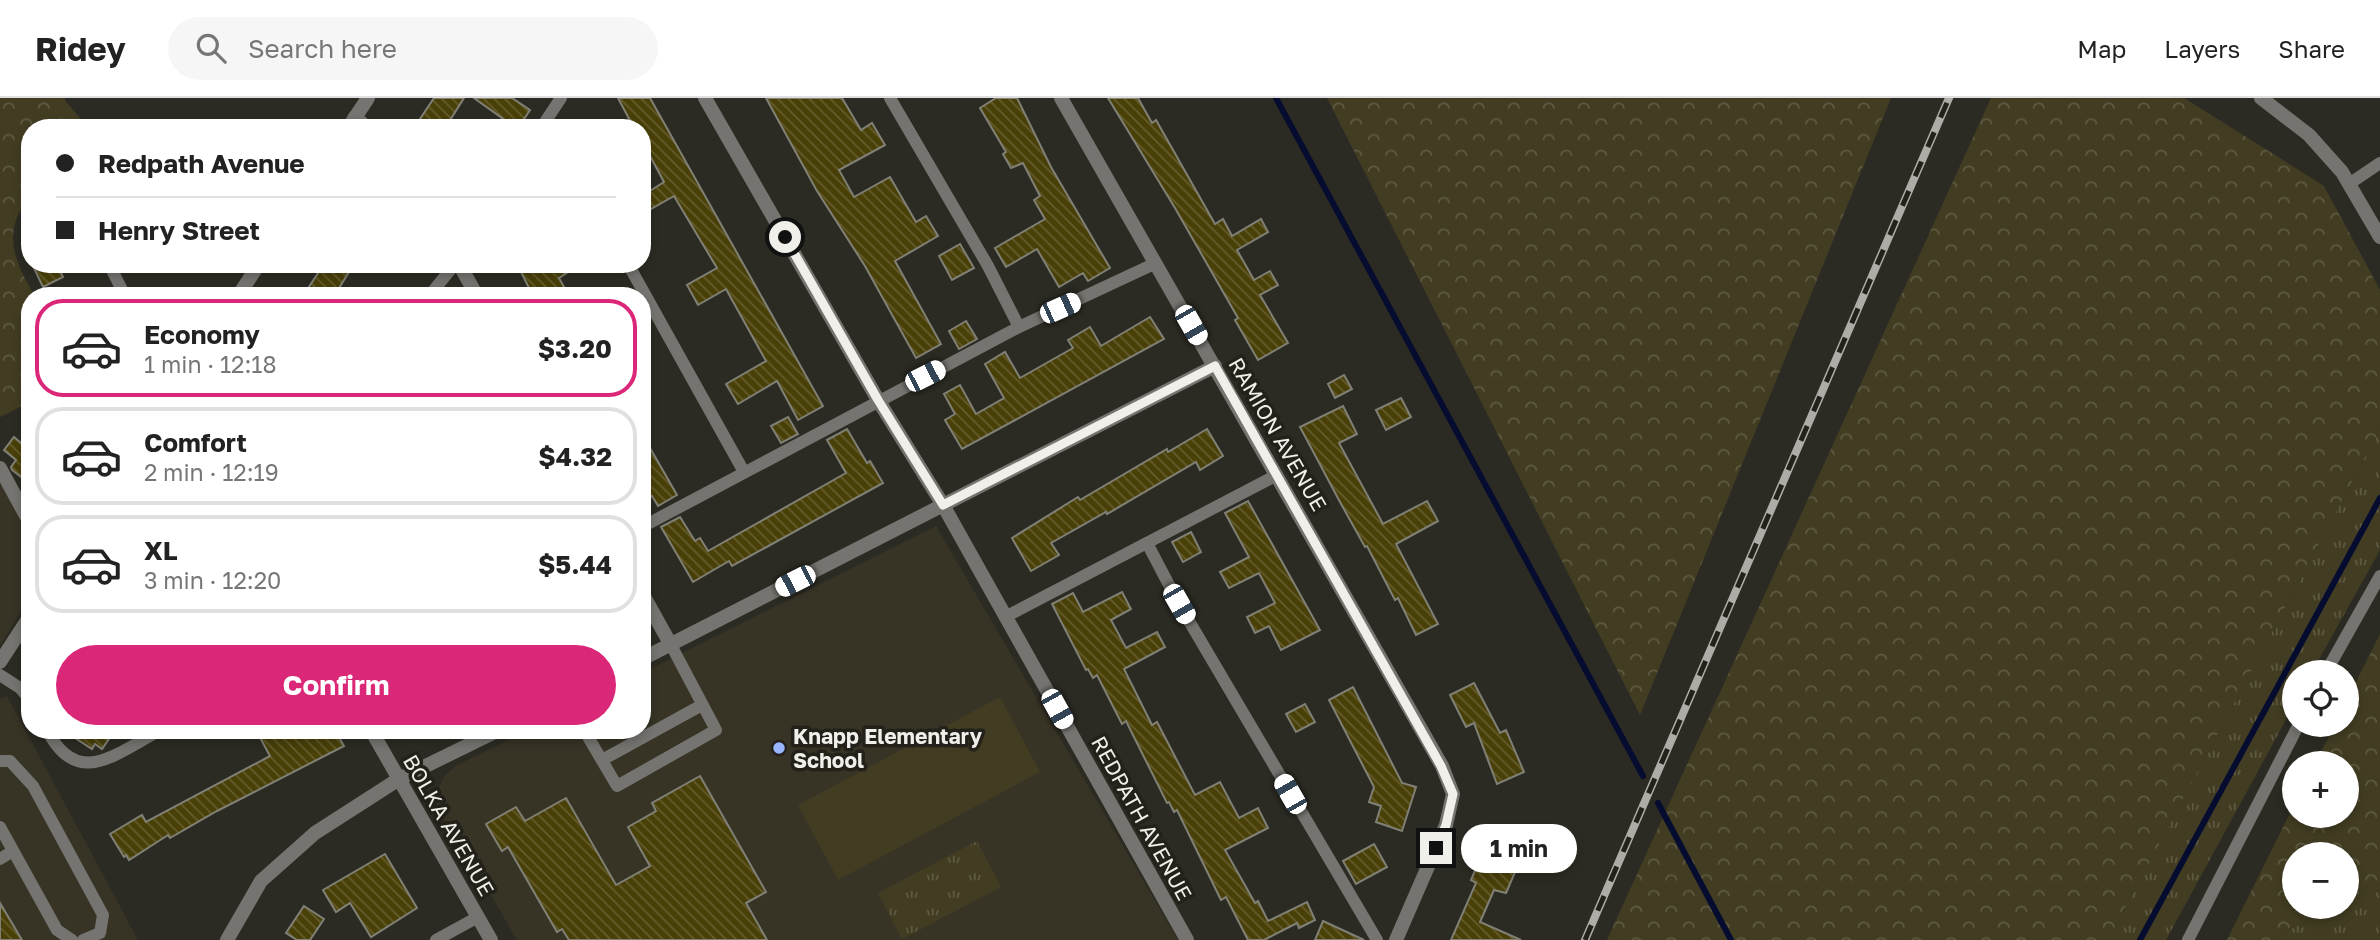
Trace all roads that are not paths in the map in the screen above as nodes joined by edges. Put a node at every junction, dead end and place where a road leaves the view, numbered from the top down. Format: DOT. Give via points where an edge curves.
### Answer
graph roads {
  1 [pos="368,98"];
  2 [pos="561,98"];
  3 [pos="705,98"];
  4 [pos="890,98"];
  5 [pos="1061,98"];
  6 [pos="2261,98"];
  7 [pos="354,119"];
  8 [pos="549,119"];
  9 [pos="2380,163"];
  10 [pos="2349,184"];
  11 [pos="2380,237"];
  12 [pos="1156,263"];
  13 [pos="449,273"];
  14 [pos="437,287"];
  15 [pos="651,305"];
  16 [pos="1019,327"];
  17 [pos="1215,366"];
  18 [pos="878,400"];
  19 [pos="0,468"];
  20 [pos="744,472"];
  21 [pos="1277,475"];
  22 [pos="943,505"];
  23 [pos="21,506"];
  24 [pos="651,522"];
  25 [pos="1147,543"];
  26 [pos="2380,576"];
  27 [pos="651,609"];
  28 [pos="1005,617"];
  29 [pos="21,630"];
  30 [pos="671,645"];
  31 [pos="651,655"];
  32 [pos="2333,660"];
  33 [pos="0,662"];
  34 [pos="0,675"];
  35 [pos="21,689"];
  36 [pos="702,705"];
  37 [pos="651,733"];
  38 [pos="2292,737"];
  39 [pos="52,739"];
  40 [pos="141,739"];
  41 [pos="376,739"];
  42 [pos="481,739"];
  43 [pos="589,739"];
  44 [pos="640,739"];
  45 [pos="602,760"];
  46 [pos="0,761"];
  47 [pos="399,779"];
  48 [pos="0,827"];
  49 [pos="13,851"];
  50 [pos="0,859"];
  51 [pos="478,917"];
  52 [pos="72,940"];
  53 [pos="83,940"];
  54 [pos="227,940"];
  55 [pos="436,940"];
  56 [pos="491,940"];
  57 [pos="1186,940"];
  58 [pos="1377,940"];
  59 [pos="1396,940"];
  60 [pos="2188,940"];
  1 -- 7 [label="street"];
  2 -- 8 [label="lane"];
  3 -- 18 [label="street, REDPATH AVENUE"];
  4 -- 16 [label="lane"];
  5 -- 12 [label="street, RAMION AVENUE"];
  6 -- 10 [label="street" via="2309,135"];
  9 -- 10 [label="lane"];
  10 -- 11 [label="street"];
  12 -- 16 [label="lane"];
  12 -- 17 [label="street, RAMION AVENUE"];
  13 -- 14 [label="lane"];
  15 -- 20 [label="lane"];
  16 -- 18 [label="lane"];
  17 -- 21 [label="street, RAMION AVENUE"];
  17 -- 22 [label="street"];
  18 -- 20 [label="lane"];
  18 -- 22 [label="street, REDPATH AVENUE"];
  19 -- 23 [label="street"];
  20 -- 24 [label="lane"];
  21 -- 25 [label="lane"];
  21 -- 59 [label="street, RAMION AVENUE" via="1453,794 1446,825"];
  22 -- 28 [label="street, REDPATH AVENUE"];
  22 -- 30 [label="street"];
  25 -- 28 [label="lane"];
  25 -- 58 [label="lane"];
  26 -- 32 [label="lane"];
  27 -- 30 [label="street"];
  28 -- 57 [label="street, REDPATH AVENUE"];
  29 -- 33 [label="street"];
  30 -- 31 [label="street"];
  30 -- 36 [label="lane"];
  34 -- 35 [label="lane"];
  36 -- 37 [label="lane"];
  36 -- 45 [label="lane" via="716,730 617,786"];
  38 -- 60 [label="lane"];
  39 -- 40 [label="lane" via="78,763 96,763"];
  41 -- 47 [label="street, BOLKA AVENUE"];
  42 -- 47 [label="street"];
  43 -- 45 [label="lane"];
  44 -- 45 [label="lane"];
  46 -- 53 [label="lane" via="10,761 33,786 103,915 100,933"];
  47 -- 51 [label="street, BOLKA AVENUE"];
  47 -- 54 [label="street" via="314,834 261,881"];
  48 -- 49 [label="lane"];
  49 -- 50 [label="lane"];
  49 -- 52 [label="lane" via="57,930"];
  51 -- 55 [label="lane"];
  51 -- 56 [label="street, BOLKA AVENUE"];
}
